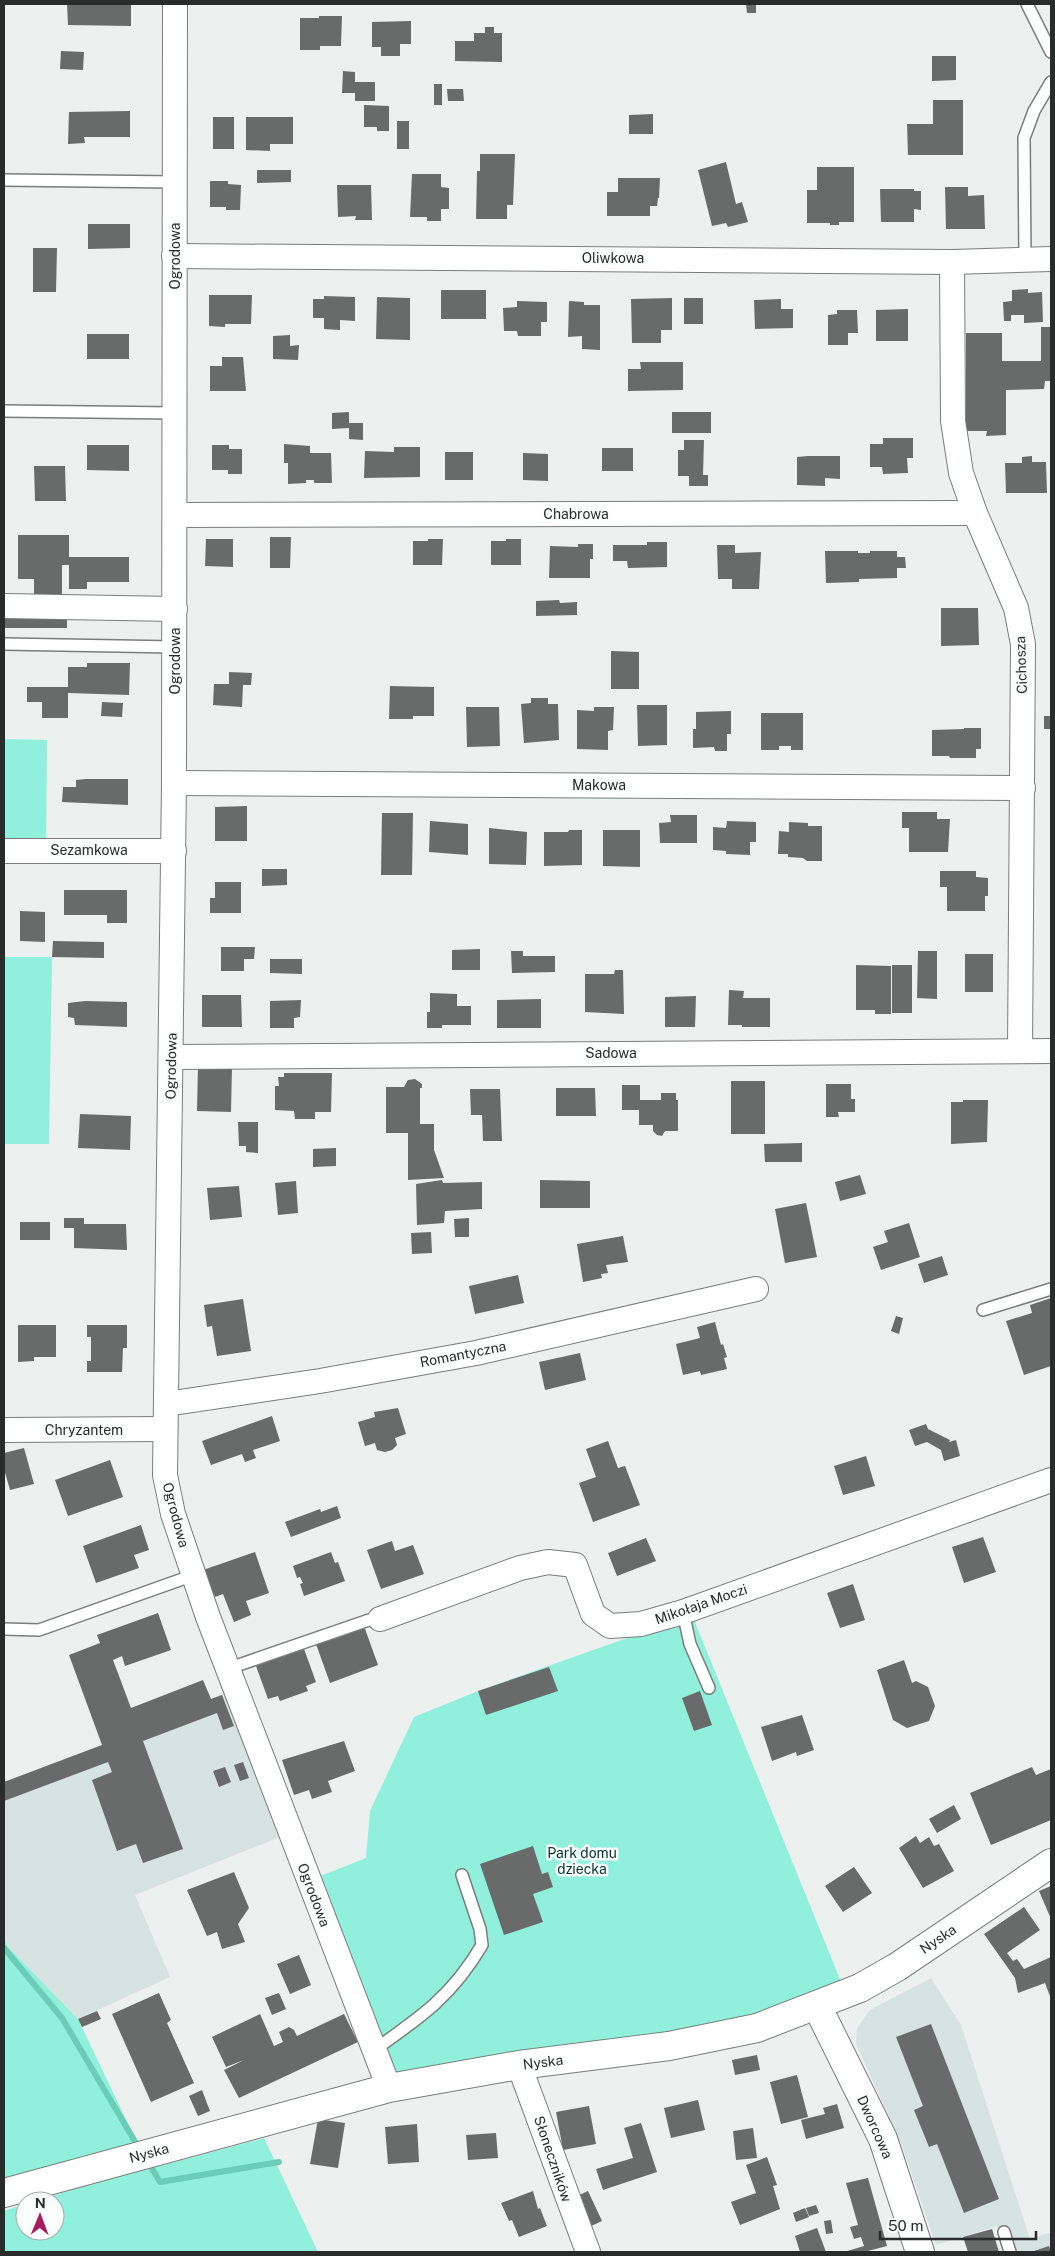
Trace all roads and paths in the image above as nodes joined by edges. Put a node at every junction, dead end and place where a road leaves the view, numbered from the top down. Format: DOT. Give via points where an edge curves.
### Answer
graph roads {
  1 [pos="175,4"];
  2 [pos="1027,4"];
  3 [pos="1051,52"];
  4 [pos="1051,82"];
  5 [pos="4,180"];
  6 [pos="174,182"];
  7 [pos="174,256"];
  8 [pos="1051,259"];
  9 [pos="1025,260"];
  10 [pos="952,262"];
  11 [pos="4,411"];
  12 [pos="175,413"];
  13 [pos="975,513"];
  14 [pos="176,515"];
  15 [pos="4,606"];
  16 [pos="176,609"];
  17 [pos="4,644"];
  18 [pos="175,647"];
  19 [pos="174,783"];
  20 [pos="1023,788"];
  21 [pos="4,851"];
  22 [pos="174,851"];
  23 [pos="1020,1050"];
  24 [pos="1051,1051"];
  25 [pos="172,1057"];
  26 [pos="756,1289"];
  27 [pos="1051,1289"];
  28 [pos="983,1310"];
  29 [pos="166,1404"];
  30 [pos="165,1429"];
  31 [pos="4,1430"];
  32 [pos="1051,1480"];
  33 [pos="194,1575"];
  34 [pos="683,1612"];
  35 [pos="375,1619"];
  36 [pos="4,1629"];
  37 [pos="227,1669"];
  38 [pos="709,1688"];
  39 [pos="1051,1863"];
  40 [pos="462,1875"];
  41 [pos="817,2006"];
  42 [pos="374,2050"];
  43 [pos="519,2065"];
  44 [pos="389,2088"];
  45 [pos="4,2193"];
  46 [pos="1004,2232"];
  47 [pos="588,2252"];
  48 [pos="920,2252"];
  49 [pos="1010,2252"];
  1 -- 6 [label="street, Ogrodowa"];
  2 -- 3 [label="lane"];
  4 -- 9 [label="lane" via="1034,110 1024,138"];
  5 -- 6 [label="lane"];
  6 -- 7 [label="street, Ogrodowa"];
  7 -- 10 [label="street, Oliwkowa"];
  7 -- 12 [label="street, Ogrodowa"];
  8 -- 9 [label="street, Oliwkowa"];
  9 -- 10 [label="street, Oliwkowa"];
  10 -- 13 [label="street, Cichosza" via="953,421 961,473"];
  11 -- 12 [label="lane"];
  12 -- 14 [label="street, Ogrodowa"];
  13 -- 14 [label="street, Chabrowa"];
  13 -- 20 [label="street, Cichosza" via="1016,608 1023,644"];
  14 -- 16 [label="street, Ogrodowa"];
  15 -- 16 [label="street"];
  16 -- 18 [label="street, Ogrodowa"];
  17 -- 18 [label="lane"];
  18 -- 19 [label="street, Ogrodowa"];
  19 -- 20 [label="street, Makowa"];
  19 -- 22 [label="street, Ogrodowa"];
  20 -- 23 [label="street, Cichosza"];
  21 -- 22 [label="street, Sezamkowa"];
  22 -- 25 [label="street, Ogrodowa"];
  23 -- 24 [label="street, Sadowa"];
  23 -- 25 [label="street, Sadowa"];
  25 -- 29 [label="street, Ogrodowa"];
  26 -- 29 [label="street, Romantyczna" via="476,1353"];
  27 -- 28 [label="lane"];
  29 -- 30 [label="street, Ogrodowa"];
  30 -- 31 [label="street, Chryzantem"];
  30 -- 33 [label="street, Ogrodowa" via="165,1474 173,1514"];
  32 -- 34 [label="street, Mikołaja Moczi"];
  33 -- 36 [label="lane" via="39,1630"];
  33 -- 37 [label="street, Ogrodowa"];
  34 -- 35 [label="street, Mikołaja Moczi" via="641,1624 610,1626 593,1614 575,1565 548,1562 520,1568"];
  34 -- 38 [label="lane" via="690,1644"];
  35 -- 37 [label="lane"];
  37 -- 42 [label="street, Ogrodowa"];
  39 -- 41 [label="street, Nyska" via="897,1967 860,1988"];
  40 -- 42 [label="lane" via="482,1945 452,1990 419,2019"];
  41 -- 43 [label="street, Nyska" via="757,2028 705,2039"];
  41 -- 48 [label="street, Dworcowa" via="882,2139"];
  42 -- 44 [label="street, Ogrodowa"];
  43 -- 44 [label="street, Nyska"];
  43 -- 47 [label="street, Słoneczników"];
  44 -- 45 [label="street, Nyska"];
  46 -- 49 [label="lane"];
}
